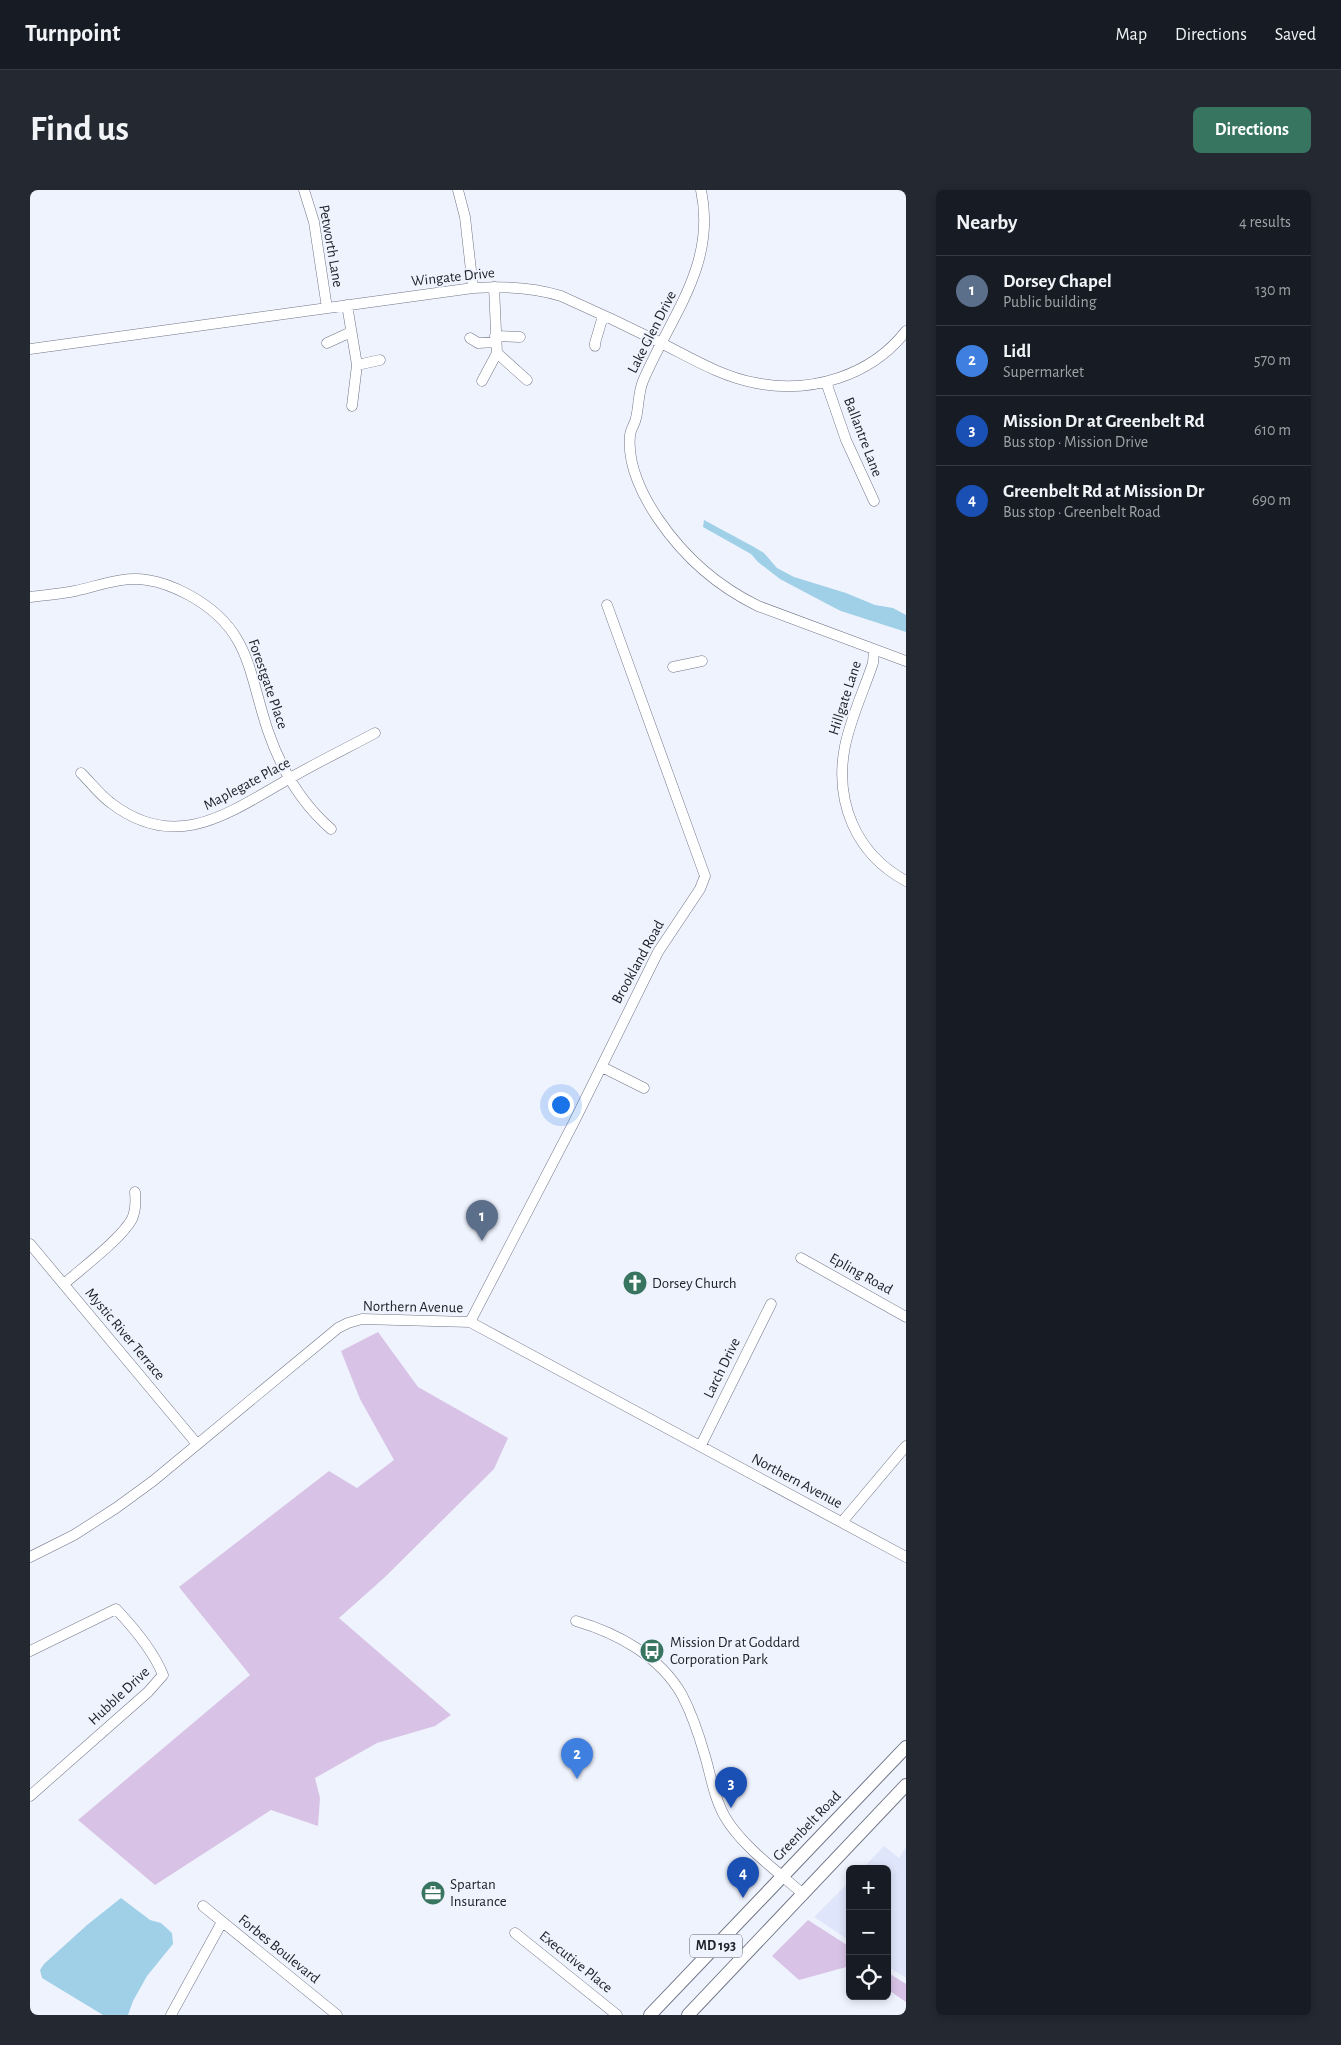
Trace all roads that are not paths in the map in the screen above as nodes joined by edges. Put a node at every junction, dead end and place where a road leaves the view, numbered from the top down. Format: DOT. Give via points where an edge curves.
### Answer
graph roads {
  1 [pos="304,190"];
  2 [pos="458,190"];
  3 [pos="701,190"];
  4 [pos="494,287"];
  5 [pos="473,288"];
  6 [pos="347,305"];
  7 [pos="327,308"];
  8 [pos="603,316"];
  9 [pos="906,331"];
  10 [pos="351,332"];
  11 [pos="520,337"];
  12 [pos="470,338"];
  13 [pos="496,339"];
  14 [pos="327,343"];
  15 [pos="661,343"];
  16 [pos="595,346"];
  17 [pos="30,349"];
  18 [pos="496,353"];
  19 [pos="380,360"];
  20 [pos="357,365"];
  21 [pos="482,380"];
  22 [pos="527,380"];
  23 [pos="826,382"];
  24 [pos="352,406"];
  25 [pos="874,501"];
  26 [pos="30,597"];
  27 [pos="606,605"];
  28 [pos="874,650"];
  29 [pos="702,661"];
  30 [pos="906,661"];
  31 [pos="673,667"];
  32 [pos="376,733"];
  33 [pos="82,773"];
  34 [pos="289,778"];
  35 [pos="332,829"];
  36 [pos="906,882"];
  37 [pos="602,1068"];
  38 [pos="644,1088"];
  39 [pos="135,1192"];
  40 [pos="30,1244"];
  41 [pos="801,1258"];
  42 [pos="64,1284"];
  43 [pos="771,1304"];
  44 [pos="906,1317"];
  45 [pos="470,1322"];
  46 [pos="197,1444"];
  47 [pos="700,1446"];
  48 [pos="906,1446"];
  49 [pos="842,1522"];
  50 [pos="30,1557"];
  51 [pos="906,1557"];
  52 [pos="576,1621"];
  53 [pos="30,1651"];
  54 [pos="906,1746"];
  55 [pos="906,1785"];
  56 [pos="30,1796"];
  57 [pos="782,1876"];
  58 [pos="803,1894"];
  59 [pos="203,1906"];
  60 [pos="222,1922"];
  61 [pos="515,1933"];
  62 [pos="171,2015"];
  63 [pos="338,2015"];
  64 [pos="617,2015"];
  65 [pos="650,2015"];
  66 [pos="688,2015"];
  1 -- 7 [label="street, Petworth Lane" via="314,222"];
  2 -- 5 [label="street" via="465,217"];
  3 -- 15 [label="street, Lake Glen Drive" via="705,218 697,270"];
  4 -- 5 [label="street, Wingate Drive"];
  4 -- 8 [label="street, Wingate Drive" via="549,292"];
  4 -- 13 [label="street"];
  5 -- 6 [label="street, Wingate Drive"];
  6 -- 7 [label="street, Wingate Drive"];
  6 -- 10 [label="street"];
  7 -- 17 [label="street, Wingate Drive"];
  8 -- 15 [label="street, Wingate Drive"];
  8 -- 16 [label="street"];
  9 -- 23 [label="street, Wingate Drive" via="870,363 840,379"];
  10 -- 14 [label="street"];
  10 -- 20 [label="street"];
  11 -- 13 [label="street"];
  12 -- 13 [label="street" via="478,343"];
  13 -- 18 [label="street"];
  15 -- 23 [label="street, Wingate Drive" via="715,369 756,383 787,386"];
  15 -- 28 [label="street, Lake Glen Drive" via="642,383 630,434 630,454 643,493 668,534 704,572 737,596"];
  18 -- 21 [label="street"];
  18 -- 22 [label="street"];
  19 -- 20 [label="street"];
  20 -- 24 [label="street"];
  23 -- 25 [label="street, Ballantre Lane" via="846,440"];
  26 -- 34 [label="street, Forestgate Place" via="137,579 173,587 201,602 228,623 244,652 268,731"];
  27 -- 37 [label="street, Brookland Road" via="705,876 658,952"];
  28 -- 30 [label="street, Lake Glen Drive"];
  28 -- 36 [label="street, Hillgate Lane" via="873,663 845,746 844,796 850,819 864,846 882,866"];
  29 -- 31 [label="street"];
  32 -- 34 [label="street, Maplegate Place"];
  33 -- 34 [label="street, Maplegate Place" via="123,811 155,824 172,826 204,823 234,811"];
  34 -- 35 [label="street, Forestgate Place" via="305,802"];
  37 -- 38 [label="street"];
  37 -- 45 [label="street, Brookland Road"];
  39 -- 42 [label="street" via="136,1207 124,1231"];
  40 -- 42 [label="street, Mystic River Terrace"];
  41 -- 44 [label="street, Epling Road"];
  42 -- 46 [label="street, Mystic River Terrace"];
  43 -- 47 [label="street, Larch Drive"];
  45 -- 46 [label="street, Northern Avenue" via="362,1319 348,1323"];
  45 -- 47 [label="street, Northern Avenue"];
  46 -- 50 [label="street, Northern Avenue" via="111,1512 74,1536"];
  47 -- 49 [label="street, Northern Avenue"];
  48 -- 49 [label="street"];
  49 -- 51 [label="street, Northern Avenue"];
  52 -- 57 [label="street" via="604,1630 634,1646 675,1684 689,1710 710,1781 724,1815 743,1840"];
  53 -- 56 [label="street, Hubble Drive" via="116,1609 152,1654 163,1675"];
  54 -- 57 [label="main road, Greenbelt Road / MD 193"];
  55 -- 58 [label="main road, MD 193"];
  57 -- 58 [label="street"];
  57 -- 65 [label="main road, Greenbelt Road / MD 193"];
  58 -- 66 [label="main road, MD 193"];
  59 -- 60 [label="street, Forbes Boulevard"];
  60 -- 62 [label="street"];
  60 -- 63 [label="street, Forbes Boulevard"];
  61 -- 64 [label="street, Executive Place"];
}
